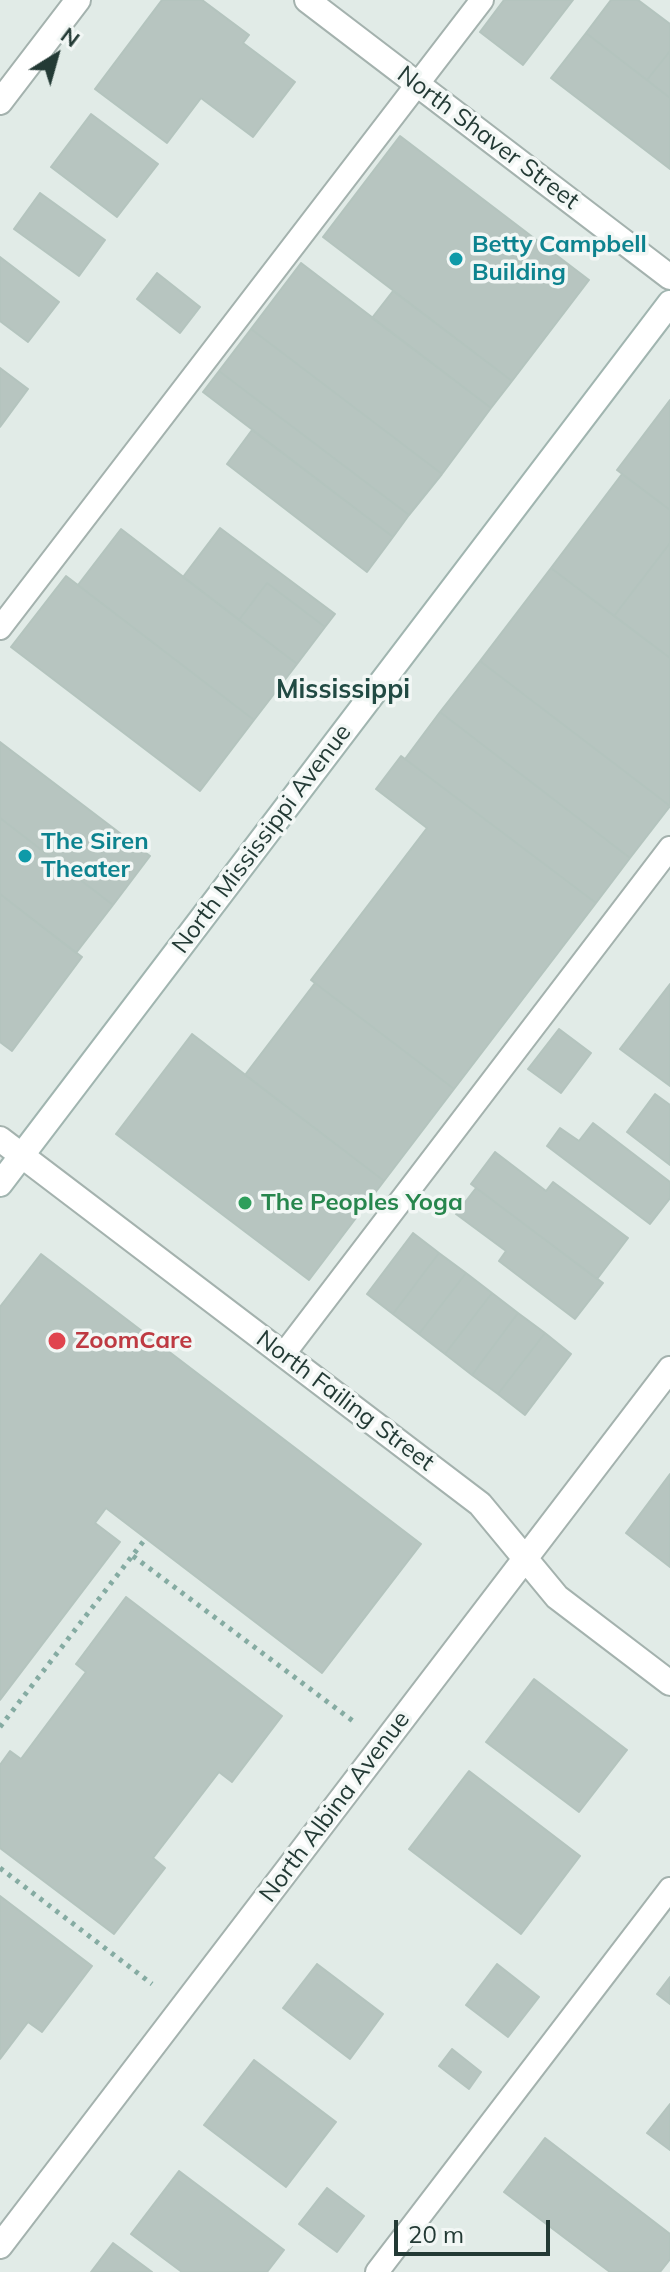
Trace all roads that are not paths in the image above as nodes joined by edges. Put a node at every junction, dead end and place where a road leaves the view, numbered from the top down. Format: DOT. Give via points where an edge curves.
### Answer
graph roads {
  1 [pos="78,0"];
  2 [pos="307,0"];
  3 [pos="482,0"];
  4 [pos="418,84"];
  5 [pos="0,102"];
  6 [pos="670,277"];
  7 [pos="670,303"];
  8 [pos="0,628"];
  9 [pos="670,848"];
  10 [pos="0,1139"];
  11 [pos="21,1156"];
  12 [pos="0,1184"];
  13 [pos="283,1355"];
  14 [pos="670,1369"];
  15 [pos="526,1558"];
  16 [pos="670,1683"];
  17 [pos="670,1889"];
  18 [pos="0,2246"];
  19 [pos="377,2272"];
  1 -- 5 [label="street"];
  2 -- 4 [label="street, North Shaver Street"];
  3 -- 4 [label="lane"];
  4 -- 6 [label="street, North Shaver Street"];
  4 -- 8 [label="lane"];
  7 -- 11 [label="street, North Mississippi Avenue"];
  9 -- 13 [label="lane"];
  10 -- 11 [label="street, North Failing Street"];
  11 -- 12 [label="street, North Mississippi Avenue"];
  11 -- 13 [label="street, North Failing Street"];
  13 -- 15 [label="street, North Failing Street" via="480,1504"];
  14 -- 15 [label="street, North Albina Avenue"];
  15 -- 16 [label="street, North Failing Street" via="557,1597"];
  15 -- 18 [label="street, North Albina Avenue"];
  17 -- 19 [label="lane"];
}
